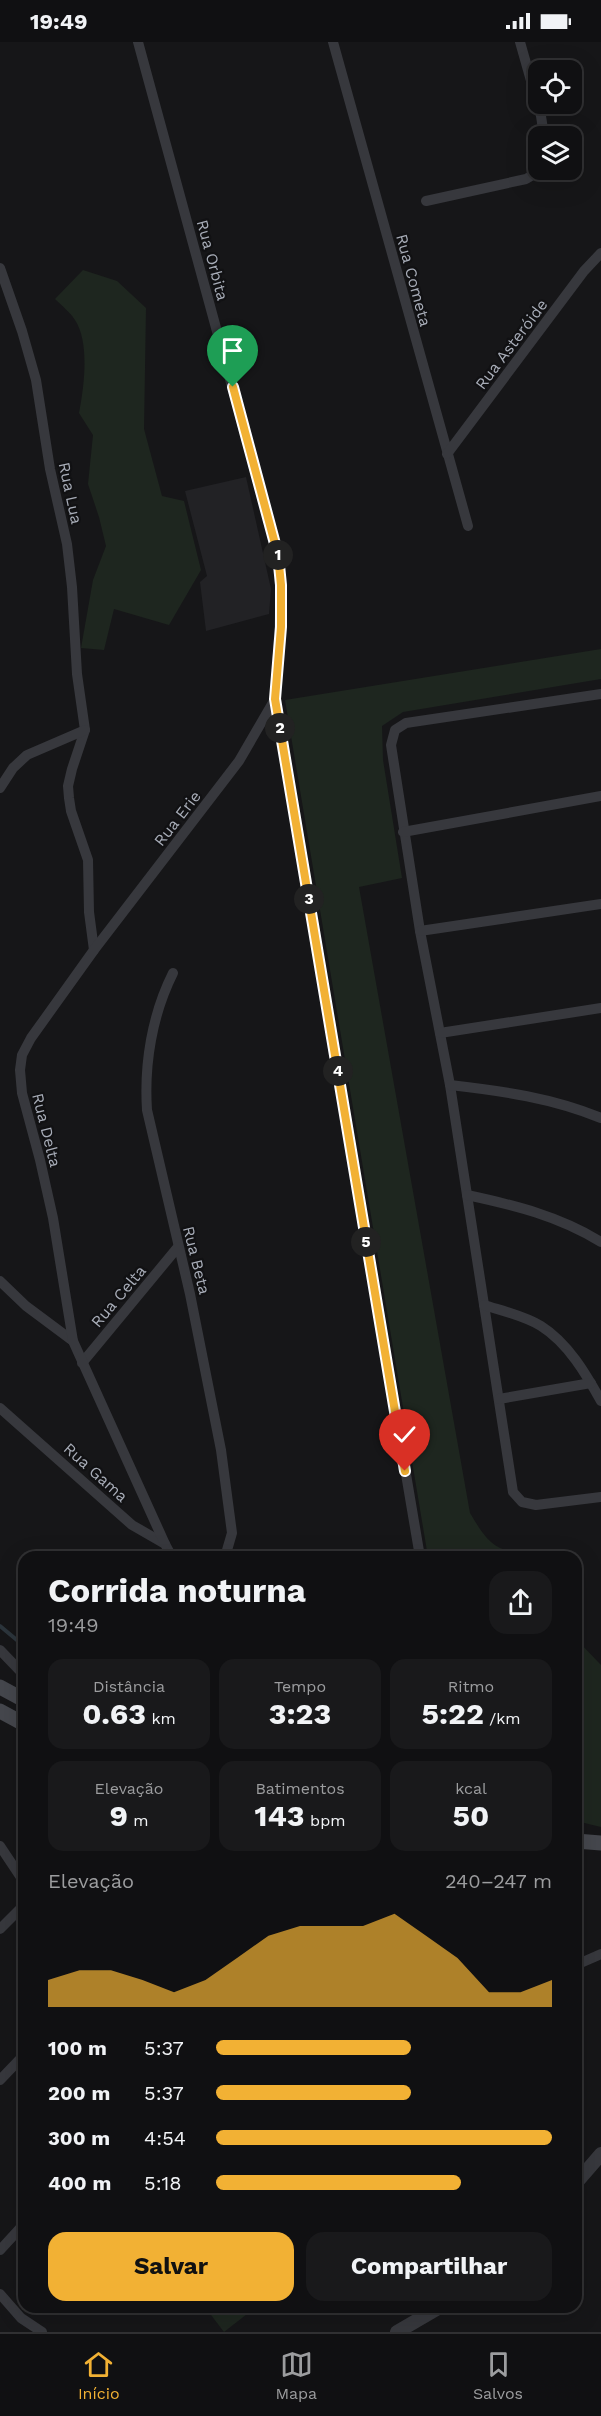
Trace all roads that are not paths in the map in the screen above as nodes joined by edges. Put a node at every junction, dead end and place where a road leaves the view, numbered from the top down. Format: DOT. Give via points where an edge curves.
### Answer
graph roads {
  1 [pos="138,42"];
  2 [pos="333,42"];
  3 [pos="520,42"];
  4 [pos="542,126"];
  5 [pos="528,178"];
  6 [pos="426,201"];
  7 [pos="601,253"];
  8 [pos="0,268"];
  9 [pos="447,454"];
  10 [pos="468,526"];
  11 [pos="601,694"];
  12 [pos="275,699"];
  13 [pos="84,730"];
  14 [pos="0,788"];
  15 [pos="601,796"];
  16 [pos="403,831"];
  17 [pos="601,904"];
  18 [pos="420,932"];
  19 [pos="94,950"];
  20 [pos="173,973"];
  21 [pos="601,1008"];
  22 [pos="440,1033"];
  23 [pos="450,1085"];
  24 [pos="601,1118"];
  25 [pos="467,1195"];
  26 [pos="601,1242"];
  27 [pos="178,1247"];
  28 [pos="0,1281"];
  29 [pos="484,1305"];
  30 [pos="73,1341"];
  31 [pos="82,1363"];
  32 [pos="591,1383"];
  33 [pos="499,1399"];
  34 [pos="601,1401"];
  35 [pos="0,1408"];
  36 [pos="601,1497"];
  37 [pos="165,1544"];
  38 [pos="169,1551"];
  39 [pos="227,1551"];
  40 [pos="419,1551"];
  41 [pos="0,1650"];
  42 [pos="18,1668"];
  43 [pos="0,1687"];
  44 [pos="18,1697"];
  45 [pos="0,1711"];
  46 [pos="18,1721"];
  47 [pos="582,1841"];
  48 [pos="601,1843"];
  49 [pos="0,1846"];
  50 [pos="18,1873"];
  51 [pos="18,1911"];
  52 [pos="0,1929"];
  53 [pos="601,1954"];
  54 [pos="582,1962"];
  55 [pos="18,2061"];
  56 [pos="0,2080"];
  57 [pos="601,2154"];
  58 [pos="582,2176"];
  59 [pos="18,2230"];
  60 [pos="0,2250"];
  61 [pos="0,2294"];
  62 [pos="430,2313"];
  63 [pos="42,2332"];
  64 [pos="397,2332"];
  1 -- 12 [label="street, Rua Orbita" via="278,555 281,617"];
  2 -- 9 [label="street, Rua Cometa"];
  3 -- 4 [label="street"];
  5 -- 6 [label="street"];
  7 -- 9 [label="street, Rua Asteróide"];
  8 -- 13 [label="street, Rua Lua" via="36,380 67,544"];
  9 -- 10 [label="street, Rua Cometa"];
  11 -- 16 [label="street" via="399,726 390,745"];
  12 -- 19 [label="street, Rua Erie" via="239,761"];
  12 -- 40 [label="street"];
  13 -- 14 [label="street" via="27,755"];
  13 -- 19 [label="street" via="68,786 71,811 88,860"];
  15 -- 16 [label="street"];
  16 -- 18 [label="street"];
  17 -- 18 [label="street"];
  18 -- 22 [label="street"];
  19 -- 30 [label="street, Rua Delta" via="31,1038 22,1055 20,1071 52,1218"];
  20 -- 27 [label="street, Rua Beta" via="162,996 145,1082 147,1110"];
  21 -- 22 [label="street"];
  22 -- 23 [label="street"];
  23 -- 24 [label="street" via="511,1092"];
  23 -- 25 [label="street"];
  25 -- 26 [label="street" via="535,1210"];
  25 -- 29 [label="street"];
  27 -- 31 [label="street, Rua Celta"];
  27 -- 39 [label="street, Rua Beta" via="221,1450 232,1533"];
  28 -- 30 [label="street"];
  29 -- 32 [label="street" via="540,1326 558,1340"];
  29 -- 33 [label="street"];
  30 -- 31 [label="street, Rua Delta"];
  31 -- 37 [label="street, Rua Delta"];
  32 -- 33 [label="street"];
  32 -- 34 [label="street"];
  33 -- 36 [label="street" via="516,1497 527,1505"];
  35 -- 37 [label="street, Rua Gama" via="132,1525"];
  37 -- 38 [label="street"];
  41 -- 42 [label="street"];
  43 -- 44 [label="main road"];
  45 -- 46 [label="main road"];
  47 -- 48 [label="main road"];
  49 -- 50 [label="street"];
  51 -- 52 [label="street"];
  53 -- 54 [label="street"];
  55 -- 56 [label="street"];
  57 -- 58 [label="street"];
  59 -- 60 [label="street"];
  61 -- 63 [label="street" via="21,2318"];
  62 -- 64 [label="street"];
}
